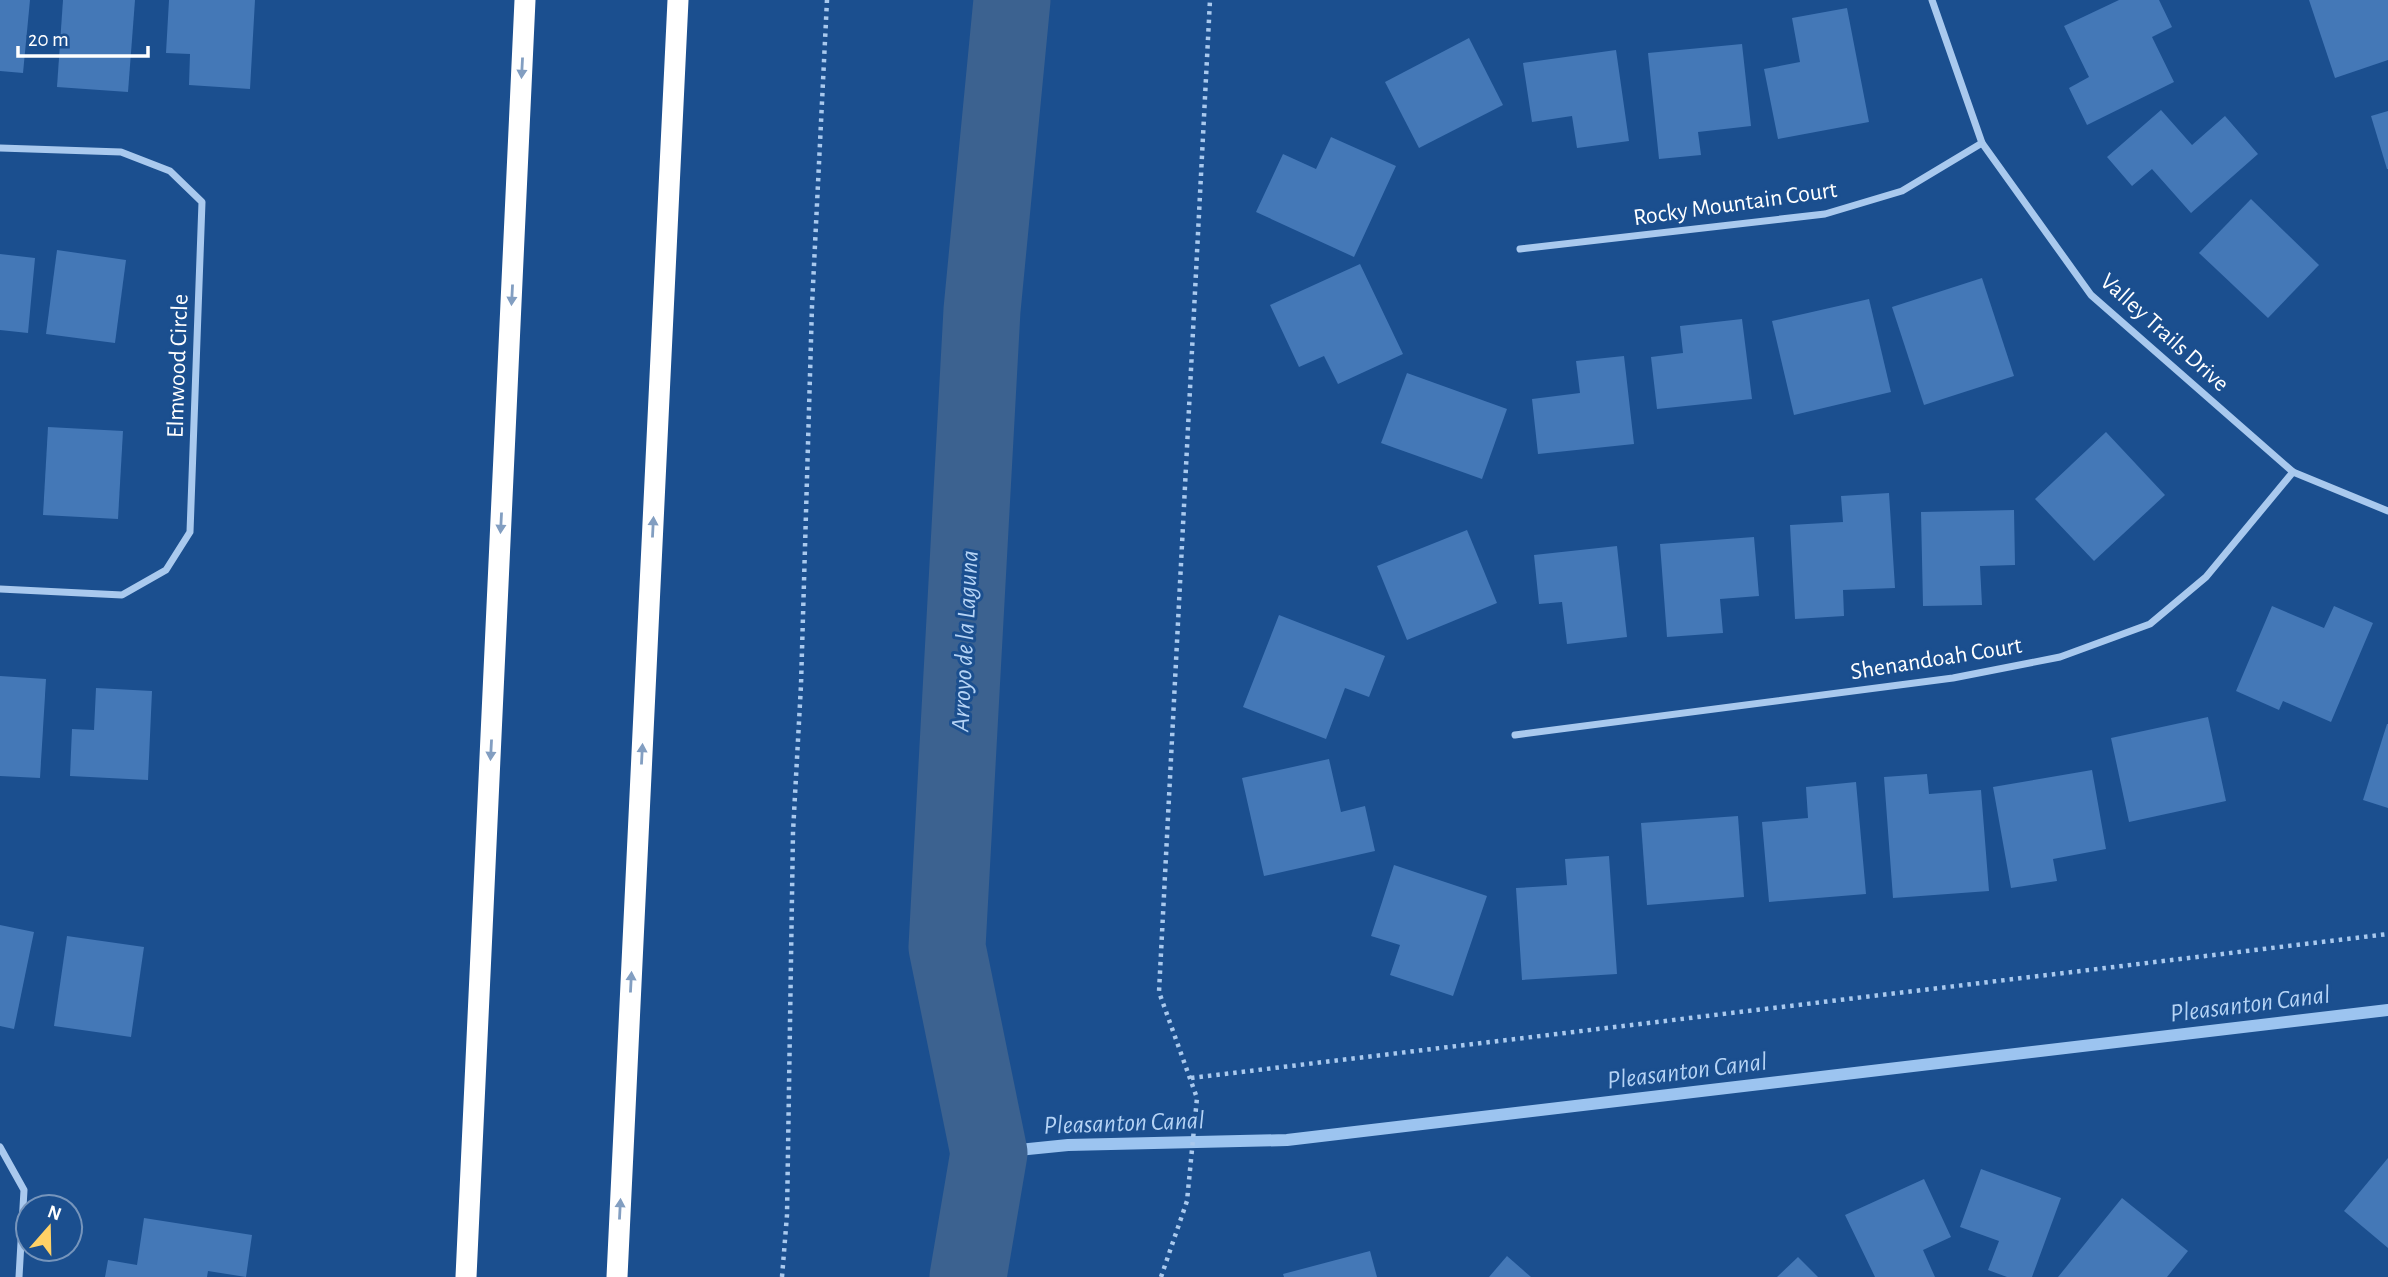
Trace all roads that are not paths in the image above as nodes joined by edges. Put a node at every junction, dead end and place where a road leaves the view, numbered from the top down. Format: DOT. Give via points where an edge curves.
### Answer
graph roads {
  1 [pos="525,0"];
  2 [pos="678,0"];
  3 [pos="1931,0"];
  4 [pos="1982,144"];
  5 [pos="0,148"];
  6 [pos="1520,249"];
  7 [pos="2293,472"];
  8 [pos="2388,511"];
  9 [pos="0,589"];
  10 [pos="1515,735"];
  11 [pos="0,1147"];
  12 [pos="19,1277"];
  13 [pos="466,1277"];
  14 [pos="617,1277"];
  1 -- 13 [label="highway, one-way"];
  14 -- 2 [label="highway, one-way"];
  3 -- 4 [label="street, Valley Trails Drive"];
  4 -- 6 [label="street, Rocky Mountain Court" via="1902,191 1825,214"];
  4 -- 7 [label="street, Valley Trails Drive" via="2091,295"];
  5 -- 9 [label="street, Elmwood Circle" via="121,152 170,171 202,202 190,532 166,570 122,595"];
  7 -- 8 [label="street, Valley Trails Drive"];
  7 -- 10 [label="street, Shenandoah Court" via="2206,577 2150,624 2060,657 1953,678"];
  11 -- 12 [label="street" via="24,1190"];
}
